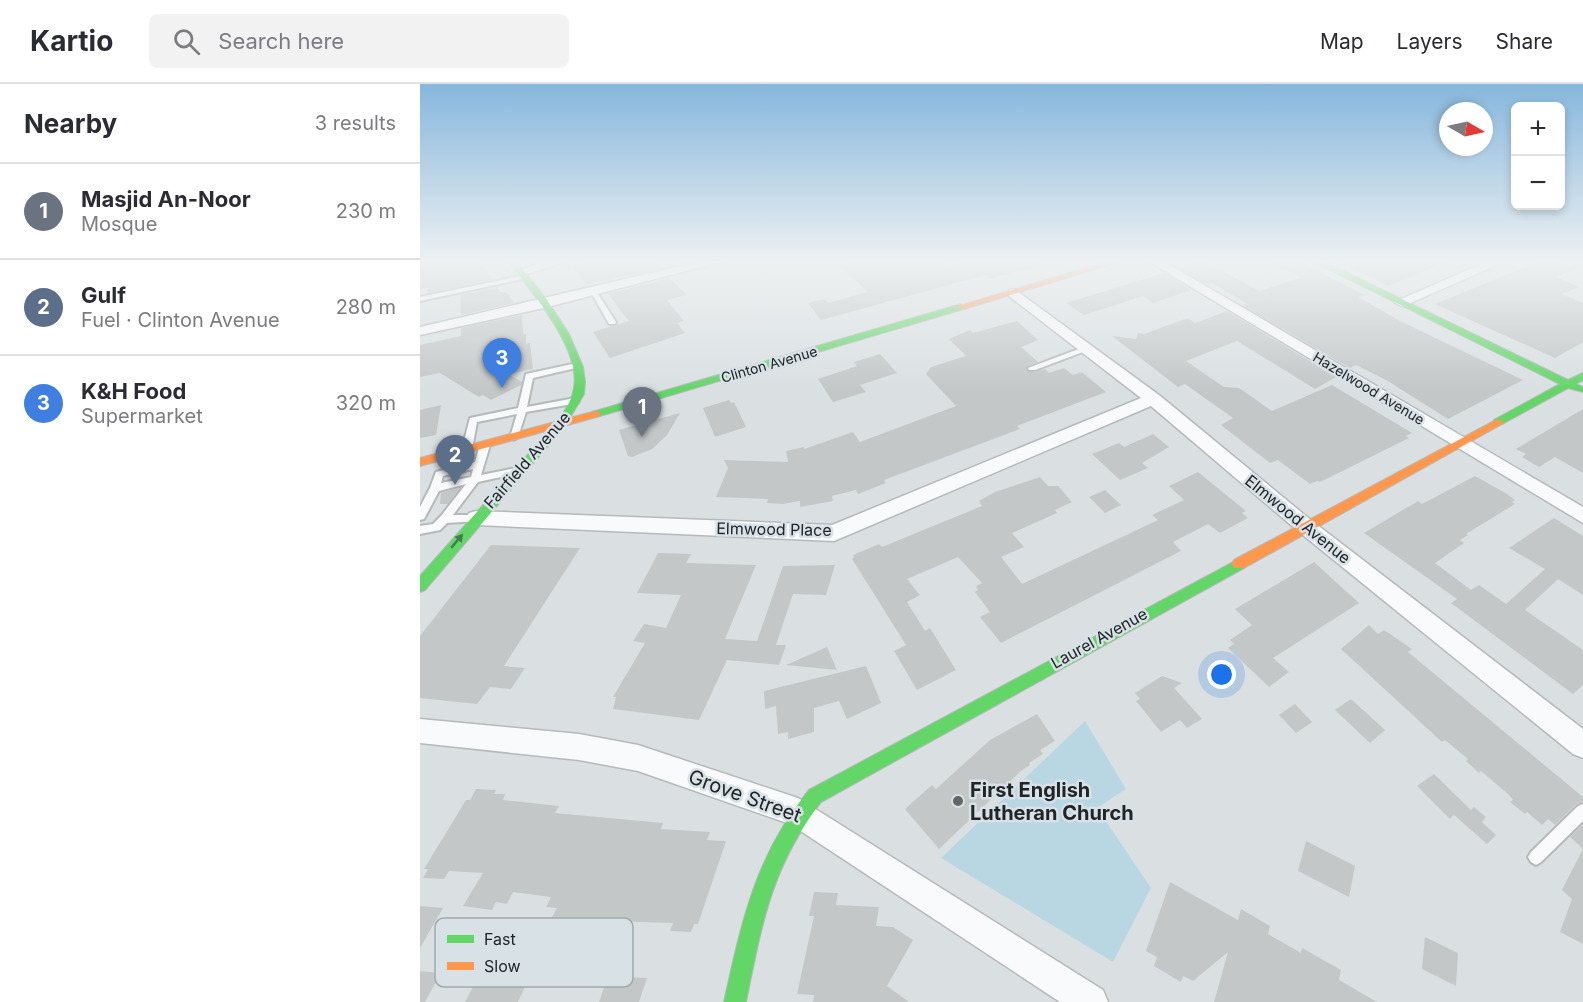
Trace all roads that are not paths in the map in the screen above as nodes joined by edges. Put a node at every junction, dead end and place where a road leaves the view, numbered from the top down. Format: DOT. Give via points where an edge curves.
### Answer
graph roads {
  1 [pos="544,304"];
  2 [pos="601,304"];
  3 [pos="973,304"];
  4 [pos="1029,304"];
  5 [pos="1227,304"];
  6 [pos="1405,304"];
  7 [pos="612,322"];
  8 [pos="420,331"];
  9 [pos="1087,349"];
  10 [pos="577,365"];
  11 [pos="1032,368"];
  12 [pos="1583,376"];
  13 [pos="1567,383"];
  14 [pos="1583,391"];
  15 [pos="1153,399"];
  16 [pos="577,400"];
  17 [pos="522,410"];
  18 [pos="561,424"];
  19 [pos="514,437"];
  20 [pos="1461,442"];
  21 [pos="485,445"];
  22 [pos="467,449"];
  23 [pos="420,462"];
  24 [pos="479,464"];
  25 [pos="519,470"];
  26 [pos="475,479"];
  27 [pos="435,488"];
  28 [pos="420,516"];
  29 [pos="1583,516"];
  30 [pos="476,518"];
  31 [pos="445,519"];
  32 [pos="1305,526"];
  33 [pos="420,530"];
  34 [pos="420,586"];
  35 [pos="420,731"];
  36 [pos="1583,745"];
  37 [pos="1583,811"];
  38 [pos="798,812"];
  39 [pos="1536,857"];
  40 [pos="735,1002"];
  41 [pos="1091,1002"];
  1 -- 8 [label="street"];
  1 -- 10 [label="street, Fairfield Avenue"];
  2 -- 7 [label="lane"];
  3 -- 18 [label="street, Clinton Avenue"];
  4 -- 9 [label="street, Elmwood Avenue"];
  5 -- 20 [label="street, Hazelwood Avenue"];
  6 -- 13 [label="street"];
  9 -- 11 [label="lane"];
  9 -- 15 [label="street, Elmwood Avenue"];
  10 -- 16 [label="street, Fairfield Avenue" via="581,382"];
  10 -- 17 [label="lane" via="529,376"];
  12 -- 13 [label="street, Laurel Avenue"];
  13 -- 14 [label="street"];
  13 -- 20 [label="street, Laurel Avenue"];
  15 -- 30 [label="street, Elmwood Place" via="834,533"];
  15 -- 32 [label="street, Elmwood Avenue"];
  16 -- 17 [label="lane"];
  16 -- 18 [label="street, Fairfield Avenue"];
  17 -- 19 [label="lane"];
  17 -- 22 [label="lane" via="473,420"];
  18 -- 19 [label="street, Clinton Avenue"];
  18 -- 25 [label="street, Fairfield Avenue"];
  19 -- 21 [label="street, Clinton Avenue"];
  20 -- 29 [label="street, Hazelwood Avenue"];
  20 -- 32 [label="street, Laurel Avenue"];
  21 -- 22 [label="street, Clinton Avenue"];
  21 -- 24 [label="lane"];
  22 -- 23 [label="street, Clinton Avenue"];
  24 -- 26 [label="lane"];
  24 -- 27 [label="lane" via="439,474"];
  25 -- 26 [label="lane"];
  25 -- 30 [label="street, Fairfield Avenue"];
  26 -- 27 [label="lane"];
  26 -- 31 [label="lane"];
  27 -- 28 [label="lane"];
  30 -- 31 [label="lane"];
  34 -- 30 [label="street, Fairfield Avenue, one-way"];
  31 -- 33 [label="lane" via="436,527"];
  32 -- 36 [label="street, Elmwood Avenue"];
  32 -- 38 [label="street, Laurel Avenue" via="832,784"];
  35 -- 38 [label="street, Grove Street" via="579,747 638,758"];
  37 -- 39 [label="lane"];
  38 -- 40 [label="street, Laurel Avenue" via="775,848 767,869"];
  38 -- 41 [label="street, Grove Street"];
}
